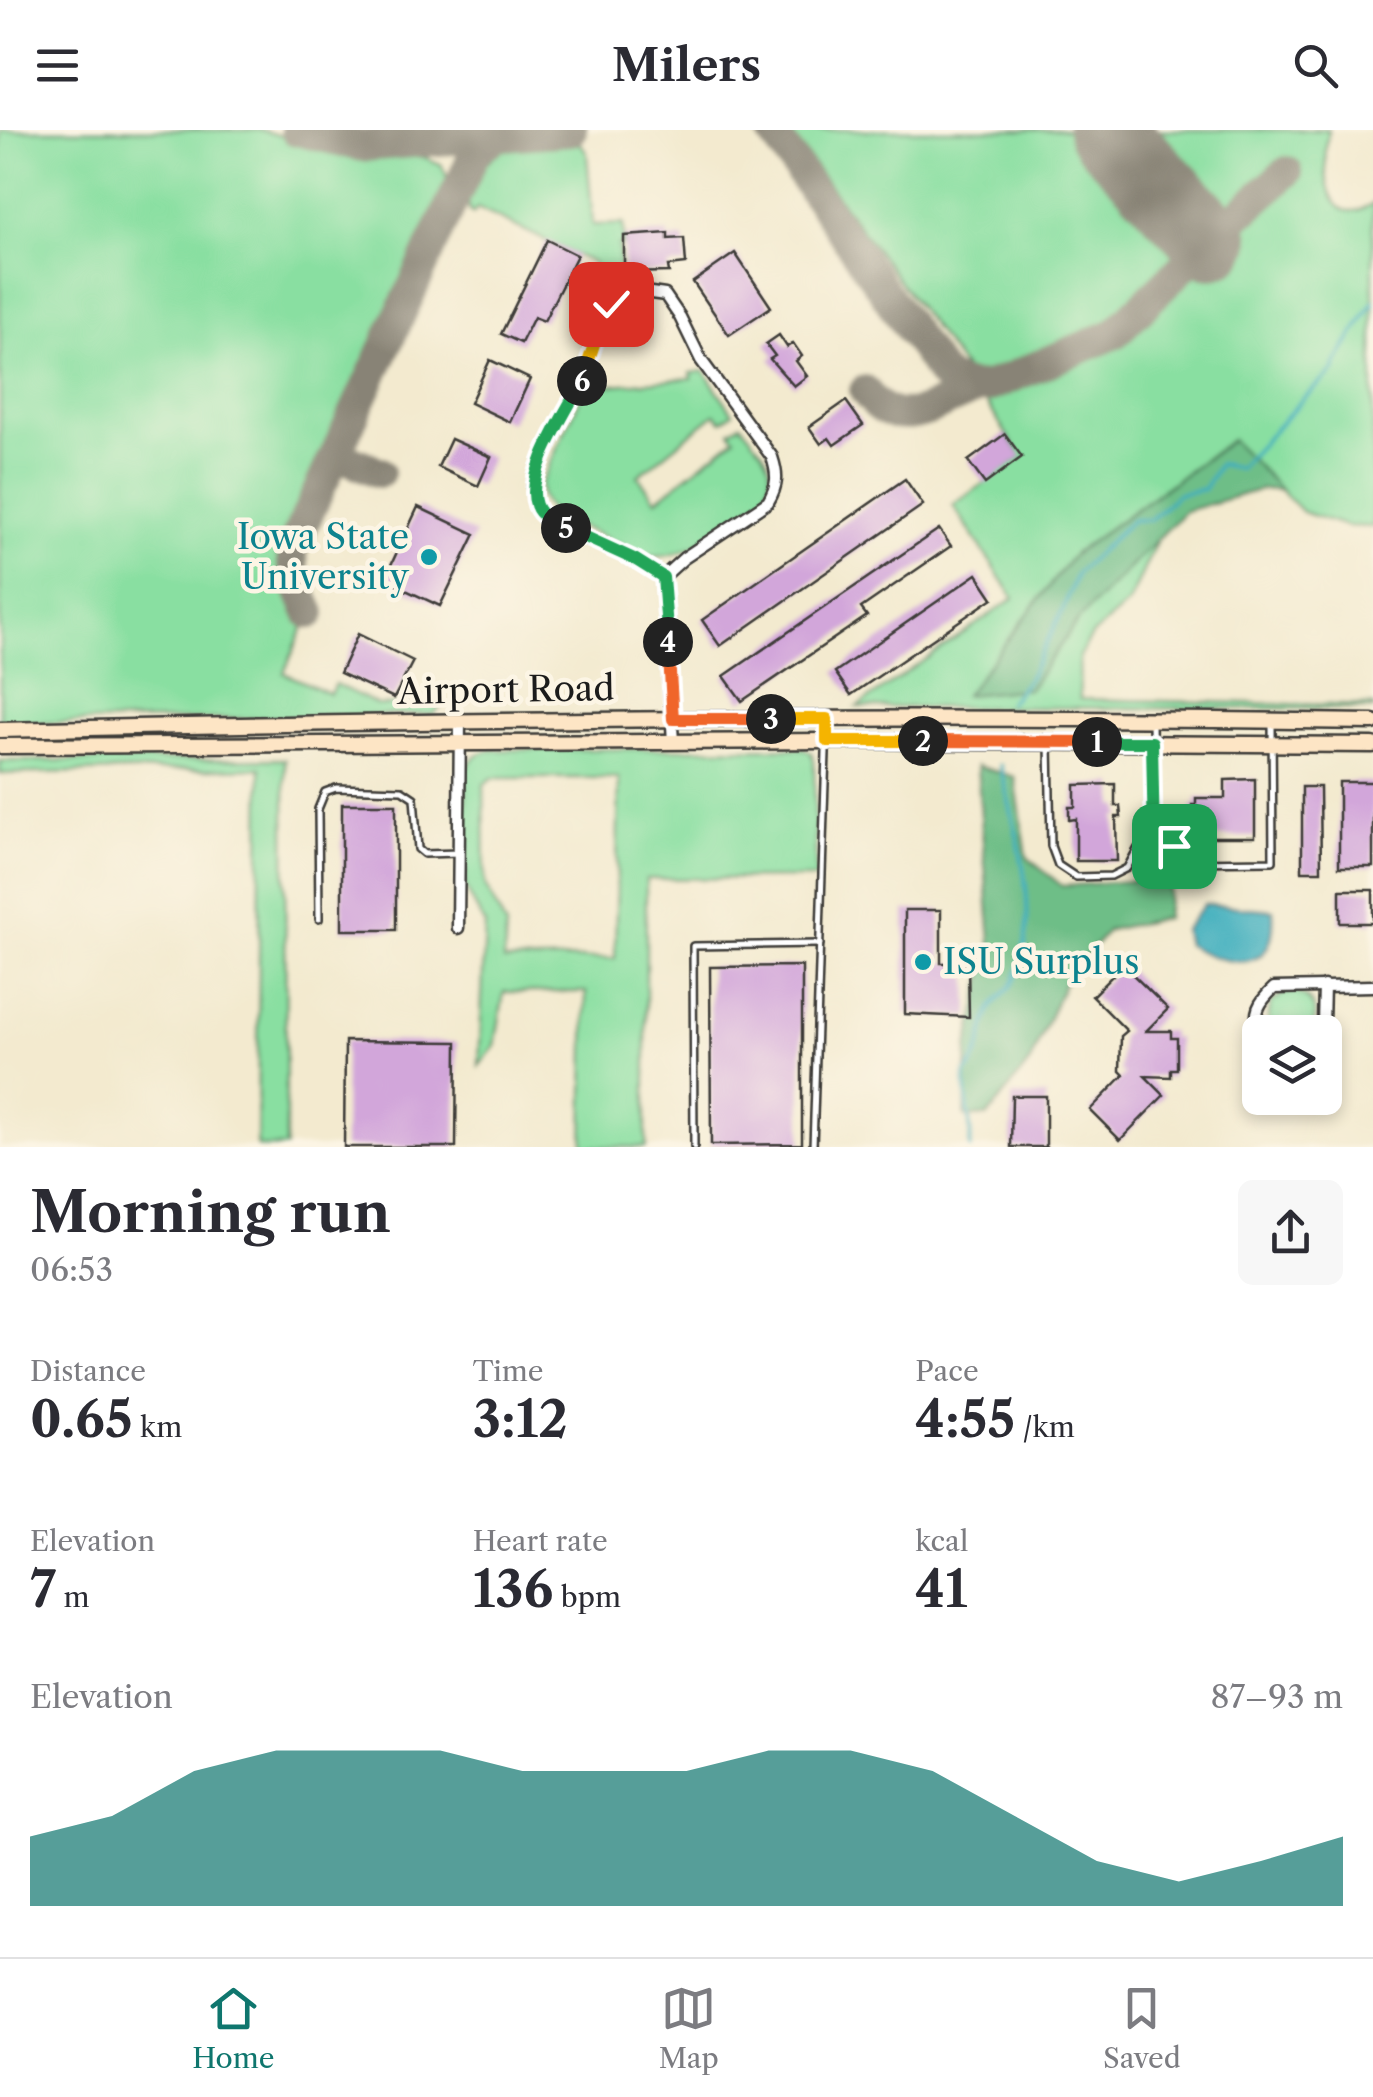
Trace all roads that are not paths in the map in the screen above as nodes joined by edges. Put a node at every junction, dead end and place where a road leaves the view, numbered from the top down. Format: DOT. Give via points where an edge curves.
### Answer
graph roads {
  1 [pos="663,577"];
  2 [pos="673,719"];
  3 [pos="827,719"];
  4 [pos="1152,719"];
  5 [pos="460,720"];
  6 [pos="1272,720"];
  7 [pos="1373,722"];
  8 [pos="0,730"];
  9 [pos="827,741"];
  10 [pos="460,742"];
  11 [pos="673,742"];
  12 [pos="1049,742"];
  13 [pos="1152,742"];
  14 [pos="1271,743"];
  15 [pos="1373,745"];
  16 [pos="0,746"];
  17 [pos="1154,842"];
  18 [pos="459,853"];
  19 [pos="319,919"];
  20 [pos="458,928"];
  21 [pos="820,944"];
  22 [pos="1324,986"];
  23 [pos="1373,986"];
  24 [pos="1257,1015"];
  25 [pos="1323,1015"];
  26 [pos="694,1147"];
  27 [pos="813,1147"];
  1 -- 1 [label="street" via="548,520 536,508 533,486 586,374 602,320 614,298 637,291 665,295 778,473 768,502"];
  1 -- 2 [label="street"];
  2 -- 3 [label="main road, Airport Road"];
  2 -- 5 [label="main road, Airport Road"];
  2 -- 11 [label="street"];
  3 -- 4 [label="main road, Airport Road"];
  3 -- 9 [label="lane"];
  4 -- 6 [label="main road, Airport Road"];
  4 -- 13 [label="lane"];
  5 -- 8 [label="main road, Airport Road"];
  5 -- 10 [label="street"];
  6 -- 7 [label="main road, Airport Road"];
  6 -- 14 [label="lane"];
  9 -- 11 [label="main road, Airport Road"];
  9 -- 12 [label="main road, Airport Road"];
  9 -- 21 [label="lane"];
  10 -- 11 [label="main road, Airport Road"];
  10 -- 16 [label="main road, Airport Road"];
  10 -- 18 [label="street"];
  12 -- 13 [label="main road, Airport Road"];
  12 -- 17 [label="lane" via="1050,846 1058,866 1076,876 1111,876 1127,868 1138,848"];
  13 -- 14 [label="main road, Airport Road"];
  13 -- 17 [label="lane"];
  14 -- 15 [label="main road, Airport Road"];
  14 -- 17 [label="lane" via="1274,861 1188,862 1174,846"];
  18 -- 19 [label="lane" via="418,849 410,793 325,792 318,808"];
  18 -- 20 [label="street"];
  21 -- 26 [label="lane" via="693,946"];
  21 -- 27 [label="lane"];
  22 -- 23 [label="street"];
  22 -- 24 [label="street" via="1274,988"];
  22 -- 25 [label="street"];
}
